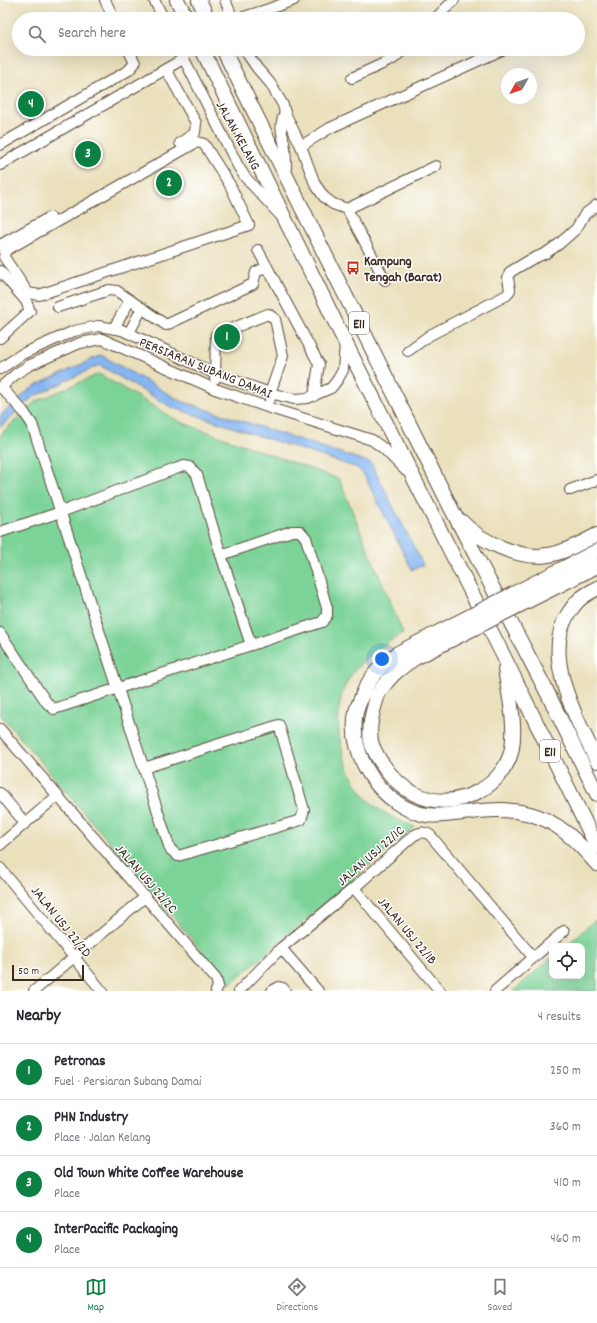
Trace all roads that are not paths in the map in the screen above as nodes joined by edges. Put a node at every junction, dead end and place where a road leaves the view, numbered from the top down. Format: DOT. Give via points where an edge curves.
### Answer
graph roads {
  1 [pos="105,0"];
  2 [pos="154,0"];
  3 [pos="177,0"];
  4 [pos="199,0"];
  5 [pos="224,0"];
  6 [pos="294,0"];
  7 [pos="454,0"];
  8 [pos="111,12"];
  9 [pos="160,12"];
  10 [pos="183,12"];
  11 [pos="205,12"];
  12 [pos="229,12"];
  13 [pos="259,12"];
  14 [pos="442,12"];
  15 [pos="131,56"];
  16 [pos="182,56"];
  17 [pos="205,56"];
  18 [pos="227,56"];
  19 [pos="249,56"];
  20 [pos="396,56"];
  21 [pos="489,56"];
  22 [pos="184,59"];
  23 [pos="166,68"];
  24 [pos="352,78"];
  25 [pos="285,113"];
  26 [pos="0,145"];
  27 [pos="302,146"];
  28 [pos="0,165"];
  29 [pos="436,166"];
  30 [pos="286,173"];
  31 [pos="245,177"];
  32 [pos="230,185"];
  33 [pos="597,205"];
  34 [pos="347,209"];
  35 [pos="289,225"];
  36 [pos="0,245"];
  37 [pos="258,250"];
  38 [pos="267,266"];
  39 [pos="0,271"];
  40 [pos="385,280"];
  41 [pos="130,300"];
  42 [pos="58,307"];
  43 [pos="142,308"];
  44 [pos="114,328"];
  45 [pos="129,333"];
  46 [pos="0,338"];
  47 [pos="345,342"];
  48 [pos="408,351"];
  49 [pos="0,369"];
  50 [pos="216,374"];
  51 [pos="1,387"];
  52 [pos="215,389"];
  53 [pos="270,393"];
  54 [pos="314,396"];
  55 [pos="270,408"];
  56 [pos="597,480"];
  57 [pos="417,485"];
  58 [pos="570,490"];
  59 [pos="452,510"];
  60 [pos="61,512"];
  61 [pos="0,532"];
  62 [pos="597,535"];
  63 [pos="597,552"];
  64 [pos="221,555"];
  65 [pos="597,566"];
  66 [pos="597,588"];
  67 [pos="0,634"];
  68 [pos="251,645"];
  69 [pos="503,655"];
  70 [pos="118,689"];
  71 [pos="372,691"];
  72 [pos="547,692"];
  73 [pos="0,729"];
  74 [pos="585,736"];
  75 [pos="597,761"];
  76 [pos="144,768"];
  77 [pos="0,793"];
  78 [pos="597,794"];
  79 [pos="57,796"];
  80 [pos="25,823"];
  81 [pos="0,845"];
  82 [pos="597,847"];
  83 [pos="597,864"];
  84 [pos="2,874"];
  85 [pos="354,888"];
  86 [pos="145,897"];
  87 [pos="564,931"];
  88 [pos="281,948"];
  89 [pos="533,957"];
  90 [pos="74,958"];
  91 [pos="34,991"];
  92 [pos="102,991"];
  93 [pos="216,991"];
  94 [pos="239,991"];
  95 [pos="272,991"];
  96 [pos="286,991"];
  97 [pos="318,991"];
  98 [pos="440,991"];
  99 [pos="495,991"];
  1 -- 8 [label="street"];
  2 -- 9 [label="street"];
  3 -- 10 [label="highway"];
  4 -- 11 [label="highway"];
  5 -- 12 [label="street"];
  6 -- 13 [label="street"];
  7 -- 14 [label="street"];
  15 -- 26 [label="street" via="134,63 129,70"];
  16 -- 22 [label="street, JALAN KELANG"];
  17 -- 35 [label="highway, E11"];
  18 -- 30 [label="highway, E11"];
  19 -- 25 [label="street" via="270,83"];
  20 -- 24 [label="street"];
  21 -- 27 [label="street" via="330,128"];
  22 -- 23 [label="street"];
  22 -- 31 [label="street, JALAN KELANG"];
  23 -- 28 [label="street"];
  23 -- 36 [label="street" via="196,123 195,133"];
  25 -- 27 [label="street"];
  25 -- 30 [label="street" via="281,128 286,150"];
  27 -- 34 [label="street" via="316,184 324,197 333,204"];
  29 -- 34 [label="street"];
  30 -- 59 [label="highway, E11"];
  31 -- 32 [label="street"];
  31 -- 35 [label="street, JALAN KELANG"];
  32 -- 32 [label="street" via="249,225 39,295 28,293 4,257 5,251 192,143 204,144"];
  33 -- 48 [label="street" via="585,214 576,229 559,244 510,272 510,290 507,295 430,335"];
  34 -- 40 [label="street"];
  35 -- 47 [label="highway, E11"];
  37 -- 38 [label="street"];
  38 -- 43 [label="street" via="256,272 253,284 166,325"];
  38 -- 54 [label="street" via="319,364"];
  39 -- 46 [label="street" via="26,301 30,310"];
  41 -- 42 [label="street" via="117,291 110,290"];
  41 -- 43 [label="street"];
  41 -- 44 [label="street"];
  43 -- 45 [label="street"];
  44 -- 45 [label="street, PERSIARAN SUBANG DAMAI"];
  44 -- 49 [label="street, PERSIARAN SUBANG DAMAI" via="98,326 74,331 22,354"];
  45 -- 50 [label="street, PERSIARAN SUBANG DAMAI"];
  47 -- 54 [label="street, PERSIARAN SUBANG DAMAI" via="343,370 338,379 331,388"];
  47 -- 57 [label="highway, E11"];
  50 -- 52 [label="street"];
  50 -- 53 [label="street, PERSIARAN SUBANG DAMAI"];
  50 -- 53 [label="street" via="216,335 268,314 275,319 283,356"];
  51 -- 52 [label="street, PERSIARAN SUBANG DAMAI" via="30,366 80,343 102,339"];
  51 -- 60 [label="street" via="32,424"];
  52 -- 55 [label="street, PERSIARAN SUBANG DAMAI"];
  53 -- 54 [label="street, PERSIARAN SUBANG DAMAI" via="294,399"];
  53 -- 55 [label="street"];
  55 -- 57 [label="street, PERSIARAN SUBANG DAMAI" via="372,440 404,468"];
  56 -- 58 [label="street"];
  57 -- 69 [label="highway, E11"];
  59 -- 62 [label="highway" via="467,527 481,537 513,551 532,555 548,556"];
  59 -- 72 [label="highway, E11"];
  60 -- 61 [label="street"];
  60 -- 64 [label="street" via="178,468 190,467 197,475"];
  60 -- 70 [label="street"];
  63 -- 71 [label="highway, bridge" via="398,653 375,673"];
  64 -- 68 [label="street"];
  64 -- 68 [label="street" via="292,531 300,531 306,538 328,608 327,615 324,620"];
  65 -- 71 [label="highway, bridge" via="415,658 397,669"];
  66 -- 74 [label="highway" via="583,597 572,609 562,623 558,640 558,659 565,688"];
  67 -- 70 [label="street" via="47,703 54,709"];
  68 -- 70 [label="street"];
  69 -- 71 [label="highway" via="513,722 510,756 501,774 472,796 439,801 421,797 403,788 390,776 372,744"];
  69 -- 82 [label="highway, E11"];
  70 -- 76 [label="street"];
  71 -- 83 [label="highway" via="356,712 355,733 367,771 390,799 411,811 427,815 443,816 492,810 530,814 549,820"];
  72 -- 74 [label="highway"];
  72 -- 78 [label="highway, E11"];
  73 -- 79 [label="street, JALAN USJ 22/2C"];
  74 -- 75 [label="highway"];
  76 -- 76 [label="street" via="279,725 304,810 301,820 178,856 170,849"];
  77 -- 80 [label="street"];
  79 -- 80 [label="street"];
  79 -- 86 [label="street, JALAN USJ 22/2C"];
  80 -- 81 [label="street"];
  84 -- 90 [label="street, JALAN USJ 22/2D"];
  85 -- 88 [label="street, JALAN USJ 22/1C"];
  85 -- 89 [label="street, JALAN USJ 22/1C" via="413,836 426,832"];
  85 -- 98 [label="street, JALAN USJ 22/1B"];
  86 -- 90 [label="street"];
  86 -- 93 [label="street, JALAN USJ 22/2C" via="216,979"];
  87 -- 89 [label="street"];
  88 -- 94 [label="street, JALAN USJ 22/1C"];
  88 -- 97 [label="street"];
  89 -- 99 [label="street"];
  90 -- 91 [label="street"];
  90 -- 92 [label="street, JALAN USJ 22/2D"];
  95 -- 96 [label="street" via="279,987"];
}
